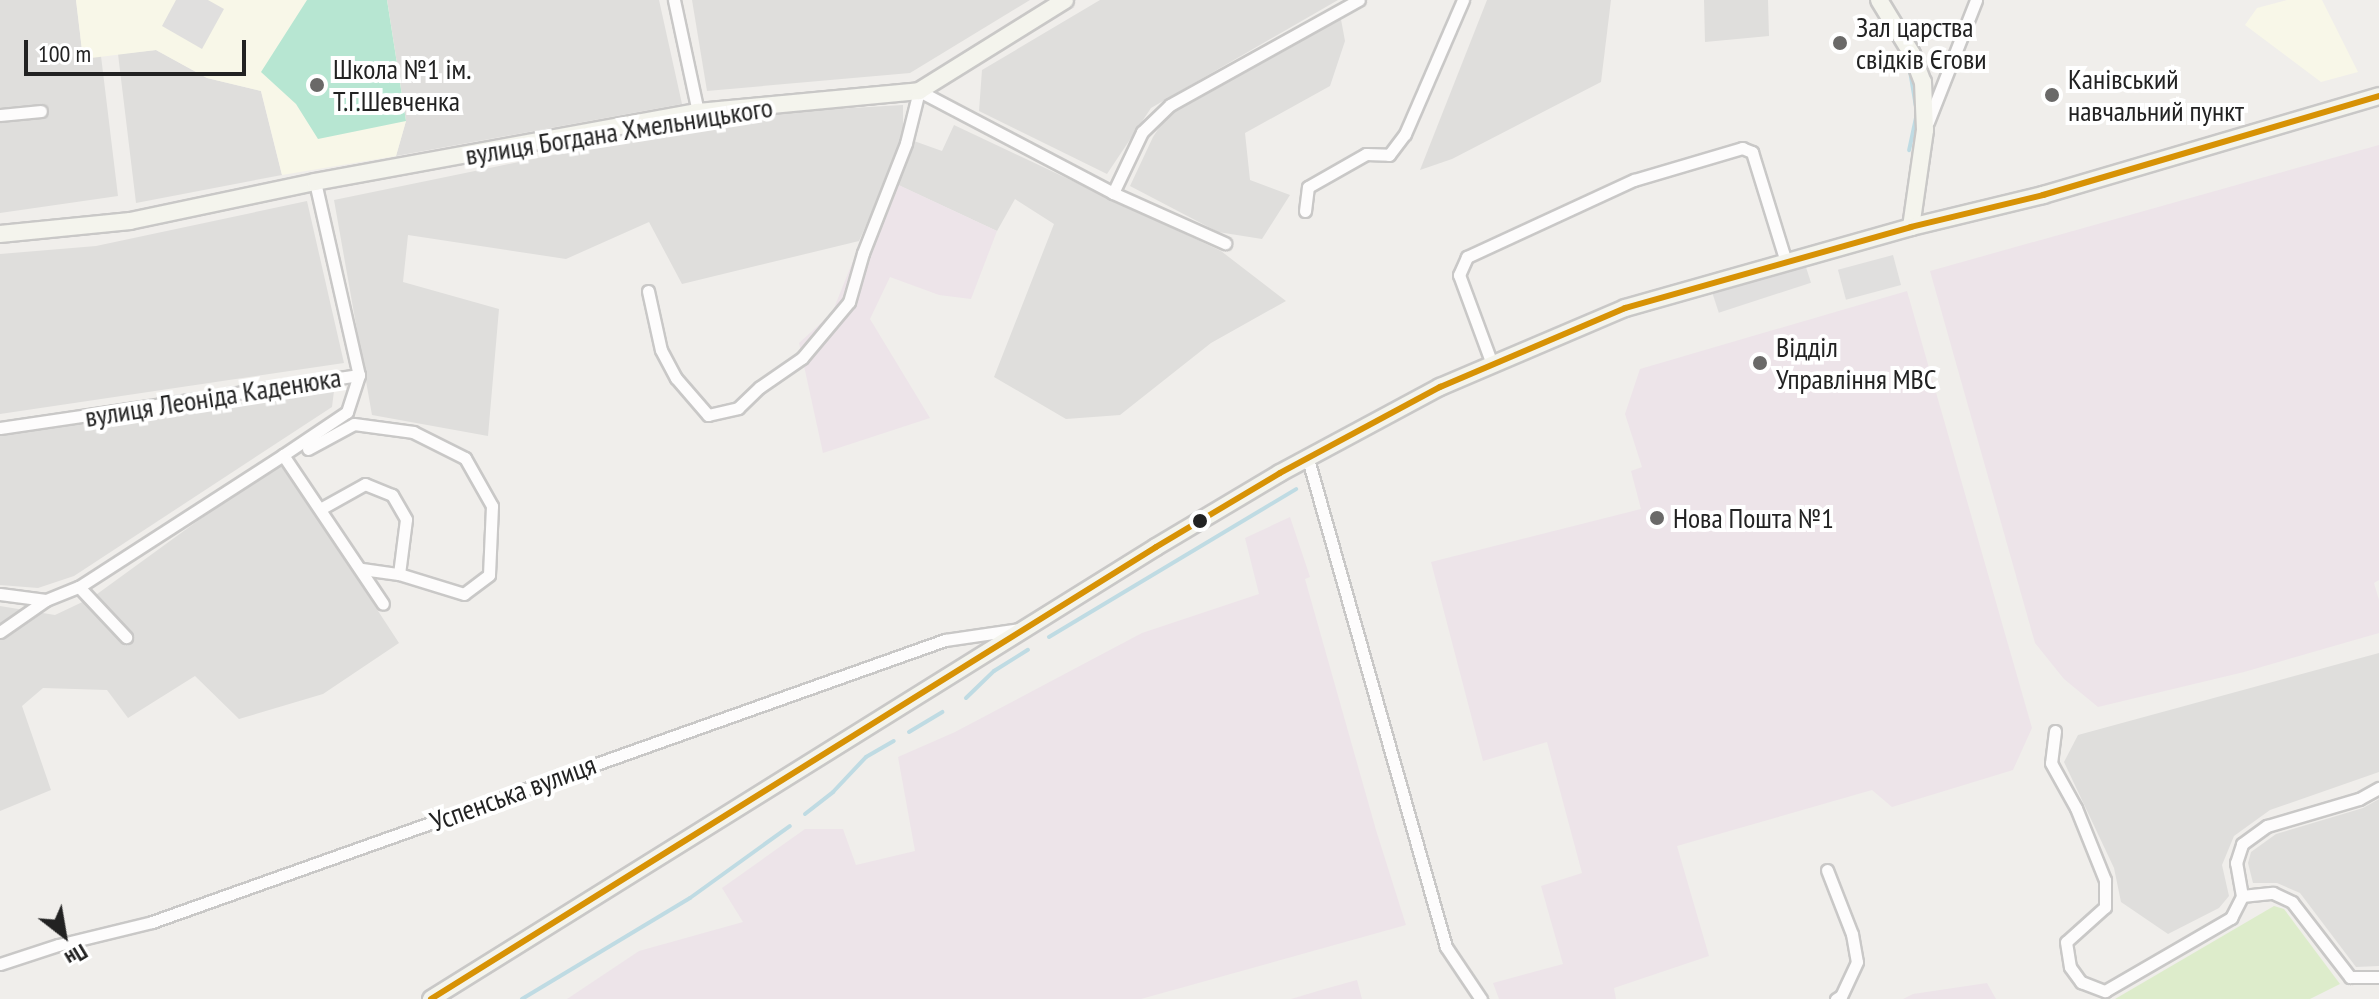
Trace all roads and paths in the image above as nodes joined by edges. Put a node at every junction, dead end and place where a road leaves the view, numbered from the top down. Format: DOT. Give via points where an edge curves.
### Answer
graph roads {
  1 [pos="674,0"];
  2 [pos="1065,0"];
  3 [pos="1359,0"];
  4 [pos="1463,0"];
  5 [pos="1879,0"];
  6 [pos="1976,0"];
  7 [pos="919,91"];
  8 [pos="2379,96"];
  9 [pos="41,111"];
  10 [pos="698,112"];
  11 [pos="0,115"];
  12 [pos="1925,130"];
  13 [pos="315,182"];
  14 [pos="1113,193"];
  15 [pos="1305,211"];
  16 [pos="1911,227"];
  17 [pos="0,234"];
  18 [pos="1225,243"];
  19 [pos="1786,262"];
  20 [pos="648,291"];
  21 [pos="1492,364"];
  22 [pos="359,375"];
  23 [pos="0,428"];
  24 [pos="308,449"];
  25 [pos="283,455"];
  26 [pos="1308,459"];
  27 [pos="322,508"];
  28 [pos="362,569"];
  29 [pos="399,574"];
  30 [pos="79,587"];
  31 [pos="0,594"];
  32 [pos="46,600"];
  33 [pos="383,604"];
  34 [pos="1026,628"];
  35 [pos="0,632"];
  36 [pos="126,637"];
  37 [pos="2055,731"];
  38 [pos="2379,788"];
  39 [pos="1827,870"];
  40 [pos="2242,896"];
  41 [pos="0,964"];
  42 [pos="2379,977"];
  43 [pos="431,999"];
  44 [pos="1481,999"];
  45 [pos="1836,999"];
  1 -- 10 [label="street"];
  2 -- 7 [label="main road"];
  3 -- 14 [label="street" via="1170,105 1142,132"];
  4 -- 15 [label="street" via="1397,145 1389,155 1366,154 1308,187"];
  5 -- 12 [label="main road" via="1923,82"];
  6 -- 12 [label="street"];
  7 -- 10 [label="main road, вулиця Богдана Хмельницького"];
  7 -- 14 [label="street"];
  7 -- 20 [label="street" via="906,143 849,302 802,358 738,408 708,415 676,378 661,350"];
  8 -- 16 [label="main road" via="2043,195"];
  9 -- 11 [label="street"];
  10 -- 13 [label="main road, вулиця Богдана Хмельницького"];
  12 -- 16 [label="main road"];
  13 -- 17 [label="main road, вулиця Богдана Хмельницького" via="130,221"];
  13 -- 22 [label="street"];
  14 -- 18 [label="street"];
  16 -- 19 [label="main road"];
  19 -- 21 [label="main road" via="1625,308"];
  19 -- 21 [label="street" via="1752,152 1742,148 1634,180 1467,257 1459,275"];
  21 -- 26 [label="main road"];
  22 -- 23 [label="street, вулиця Леоніда Каденюка"];
  22 -- 25 [label="street, вулиця Леоніда Каденюка" via="347,412"];
  24 -- 29 [label="street" via="354,424 413,432 465,458 492,506 489,575 464,594"];
  25 -- 27 [label="street"];
  25 -- 30 [label="street, вулиця Леоніда Каденюка"];
  26 -- 34 [label="main road"];
  26 -- 44 [label="street" via="1446,947"];
  27 -- 28 [label="street"];
  27 -- 29 [label="street" via="365,484 392,495 406,519"];
  28 -- 29 [label="street"];
  28 -- 33 [label="street"];
  30 -- 32 [label="street, вулиця Леоніда Каденюка"];
  30 -- 36 [label="street"];
  31 -- 32 [label="street, вулиця Леоніда Каденюка"];
  32 -- 35 [label="street, вулиця Леоніда Каденюка"];
  34 -- 41 [label="street, Успенська вулиця" via="945,640 152,922"];
  34 -- 43 [label="main road"];
  37 -- 40 [label="street" via="2051,763 2105,880 2105,907 2066,942 2070,967 2081,982 2105,991 2231,918"];
  38 -- 40 [label="street" via="2267,826 2242,844 2236,863"];
  39 -- 45 [label="street" via="1857,962"];
  40 -- 42 [label="street" via="2273,893 2292,902 2350,977"];
}
